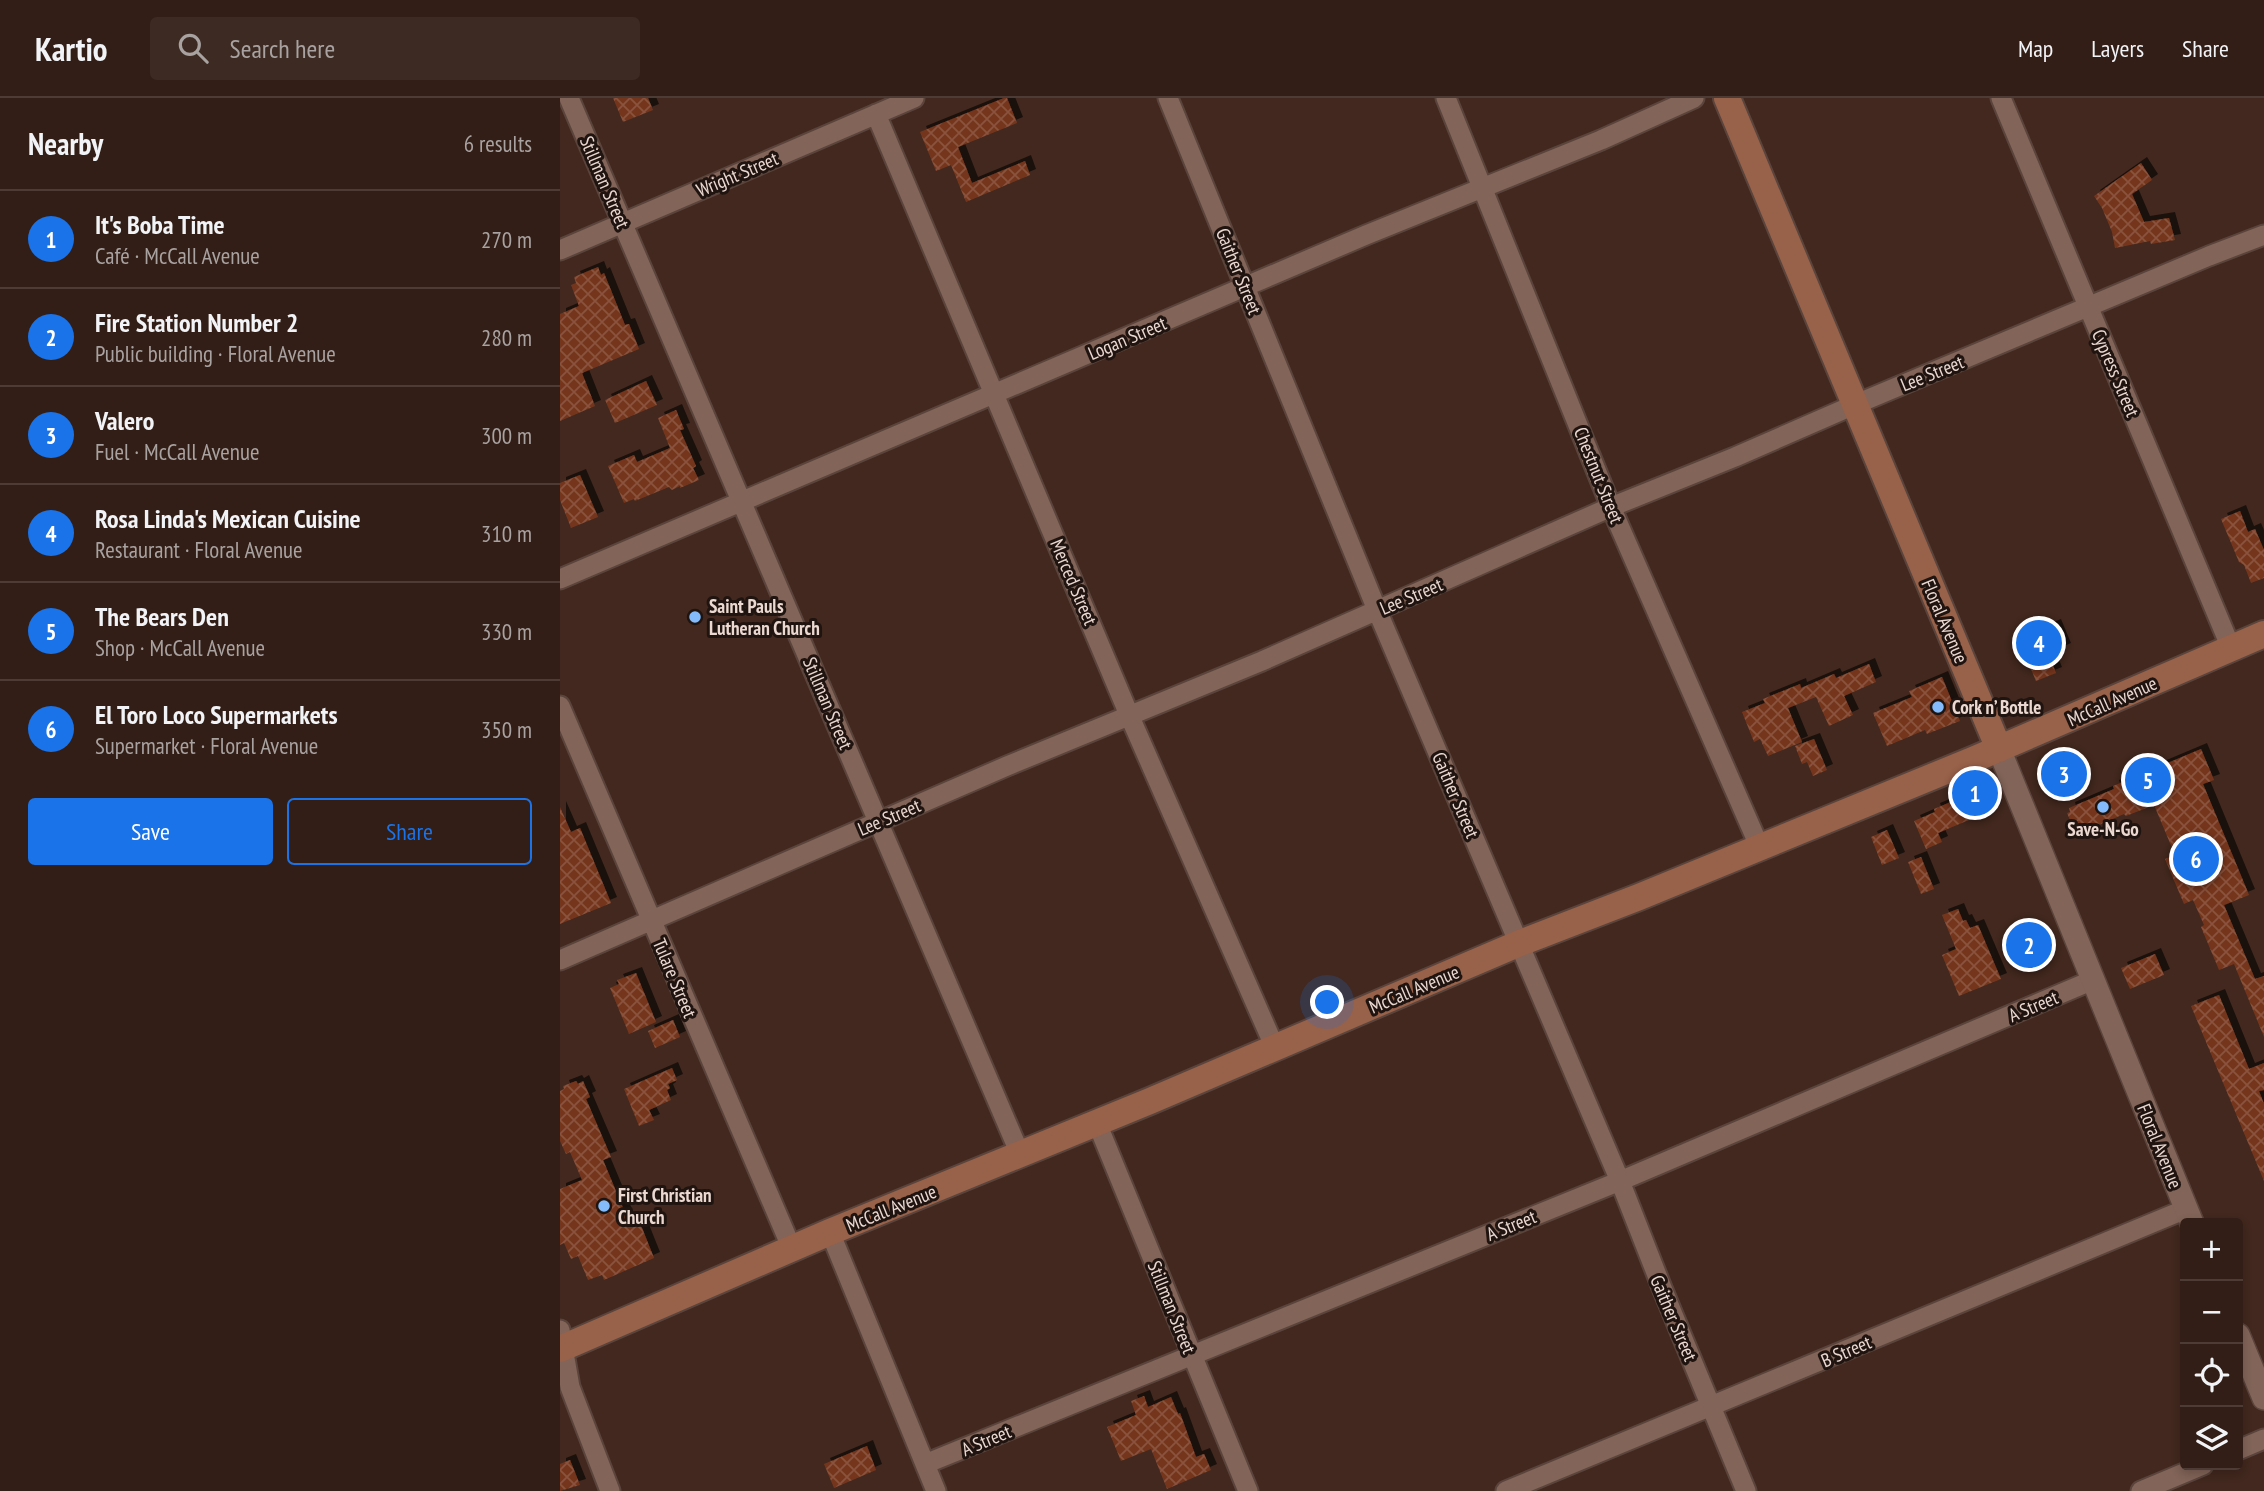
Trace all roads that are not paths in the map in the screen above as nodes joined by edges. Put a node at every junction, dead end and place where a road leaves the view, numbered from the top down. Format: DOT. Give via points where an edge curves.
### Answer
graph roads {
  1 [pos="569,98"];
  2 [pos="914,98"];
  3 [pos="1168,98"];
  4 [pos="1446,98"];
  5 [pos="1694,98"];
  6 [pos="1727,98"];
  7 [pos="2001,98"];
  8 [pos="876,114"];
  9 [pos="1483,186"];
  10 [pos="622,223"];
  11 [pos="2264,235"];
  12 [pos="560,250"];
  13 [pos="1246,287"];
  14 [pos="2089,308"];
  15 [pos="995,394"];
  16 [pos="1854,405"];
  17 [pos="742,501"];
  18 [pos="1611,507"];
  19 [pos="560,579"];
  20 [pos="1377,610"];
  21 [pos="2264,634"];
  22 [pos="2231,648"];
  23 [pos="560,706"];
  24 [pos="1130,717"];
  25 [pos="1999,749"];
  26 [pos="878,821"];
  27 [pos="1760,848"];
  28 [pos="650,922"];
  29 [pos="1520,943"];
  30 [pos="560,960"];
  31 [pos="2093,980"];
  32 [pos="1275,1048"];
  33 [pos="1097,1123"];
  34 [pos="1020,1154"];
  35 [pos="1620,1181"];
  36 [pos="2189,1216"];
  37 [pos="830,1232"];
  38 [pos="792,1249"];
  39 [pos="561,1344"];
  40 [pos="2242,1344"];
  41 [pos="1191,1354"];
  42 [pos="2264,1398"];
  43 [pos="1712,1407"];
  44 [pos="2264,1439"];
  45 [pos="2243,1448"];
  46 [pos="925,1464"];
  47 [pos="2191,1470"];
  48 [pos="610,1491"];
  49 [pos="936,1491"];
  50 [pos="1248,1491"];
  51 [pos="1506,1491"];
  52 [pos="1746,1491"];
  53 [pos="2141,1491"];
  1 -- 10 [label="street, Stillman Street"];
  2 -- 8 [label="street, Wright Street"];
  3 -- 13 [label="street, Gaither Street"];
  4 -- 9 [label="street, Chestnut Street"];
  5 -- 9 [label="street, Logan Street"];
  6 -- 16 [label="main road, Floral Avenue"];
  7 -- 14 [label="street, Cypress Street"];
  8 -- 10 [label="street, Wright Street"];
  8 -- 15 [label="street, Merced Street"];
  9 -- 13 [label="street, Logan Street"];
  9 -- 18 [label="street, Chestnut Street"];
  10 -- 12 [label="street, Wright Street"];
  10 -- 17 [label="street, Stillman Street"];
  11 -- 14 [label="street, Lee Street"];
  13 -- 15 [label="street, Logan Street"];
  13 -- 20 [label="street, Gaither Street"];
  14 -- 16 [label="street, Lee Street"];
  14 -- 22 [label="street, Cypress Street"];
  15 -- 17 [label="street, Logan Street"];
  15 -- 24 [label="street, Merced Street"];
  16 -- 18 [label="street, Lee Street"];
  16 -- 25 [label="main road, Floral Avenue"];
  17 -- 19 [label="street, Logan Street"];
  17 -- 26 [label="street, Stillman Street"];
  18 -- 20 [label="street, Lee Street"];
  18 -- 27 [label="street, Chestnut Street"];
  20 -- 24 [label="street, Lee Street"];
  20 -- 29 [label="street, Gaither Street"];
  21 -- 22 [label="main road, McCall Avenue"];
  22 -- 25 [label="main road, McCall Avenue"];
  23 -- 28 [label="street, Tulare Street"];
  24 -- 26 [label="street, Lee Street"];
  24 -- 32 [label="street, Merced Street"];
  25 -- 27 [label="main road, McCall Avenue"];
  25 -- 31 [label="street, Floral Avenue"];
  26 -- 28 [label="street, Lee Street"];
  26 -- 34 [label="street, Stillman Street"];
  27 -- 29 [label="main road, McCall Avenue"];
  28 -- 30 [label="street, Lee Street"];
  28 -- 38 [label="street, Tulare Street"];
  29 -- 32 [label="main road, McCall Avenue"];
  29 -- 35 [label="street, Gaither Street"];
  31 -- 35 [label="street, A Street"];
  31 -- 36 [label="street, Floral Avenue"];
  32 -- 33 [label="main road, McCall Avenue"];
  33 -- 34 [label="main road, McCall Avenue"];
  33 -- 41 [label="street, Stillman Street"];
  34 -- 37 [label="main road, McCall Avenue"];
  35 -- 41 [label="street, A Street"];
  35 -- 43 [label="street, Gaither Street"];
  36 -- 43 [label="street, B Street"];
  37 -- 38 [label="main road, McCall Avenue"];
  37 -- 46 [label="street"];
  38 -- 39 [label="main road, McCall Avenue"];
  39 -- 48 [label="street" via="570,1387"];
  40 -- 42 [label="street"];
  41 -- 46 [label="street, A Street"];
  41 -- 50 [label="street, Stillman Street"];
  43 -- 51 [label="street, B Street"];
  43 -- 52 [label="street, Gaither Street"];
  44 -- 45 [label="street"];
  46 -- 49 [label="street"];
  47 -- 53 [label="street"];
}
